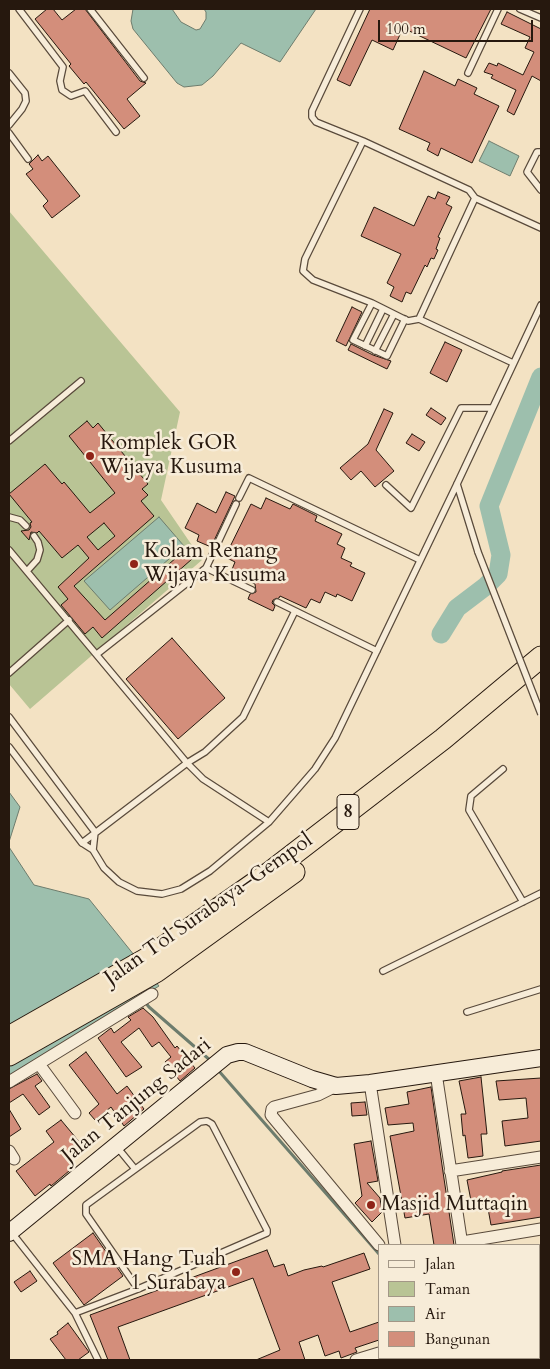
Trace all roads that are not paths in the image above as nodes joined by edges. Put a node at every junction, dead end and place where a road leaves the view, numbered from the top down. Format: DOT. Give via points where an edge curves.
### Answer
graph roads {
  1 [pos="19,9"];
  2 [pos="90,9"];
  3 [pos="360,9"];
  4 [pos="498,9"];
  5 [pos="520,9"];
  6 [pos="541,18"];
  7 [pos="9,73"];
  8 [pos="468,73"];
  9 [pos="144,78"];
  10 [pos="9,124"];
  11 [pos="9,132"];
  12 [pos="116,132"];
  13 [pos="364,142"];
  14 [pos="541,152"];
  15 [pos="28,159"];
  16 [pos="541,190"];
  17 [pos="475,198"];
  18 [pos="541,228"];
  19 [pos="372,304"];
  20 [pos="541,305"];
  21 [pos="383,309"];
  22 [pos="394,314"];
  23 [pos="405,319"];
  24 [pos="419,319"];
  25 [pos="541,320"];
  26 [pos="532,324"];
  27 [pos="365,346"];
  28 [pos="375,351"];
  29 [pos="513,364"];
  30 [pos="81,381"];
  31 [pos="492,408"];
  32 [pos="9,441"];
  33 [pos="457,484"];
  34 [pos="386,486"];
  35 [pos="9,518"];
  36 [pos="26,526"];
  37 [pos="34,536"];
  38 [pos="9,550"];
  39 [pos="420,560"];
  40 [pos="206,568"];
  41 [pos="27,571"];
  42 [pos="252,590"];
  43 [pos="277,602"];
  44 [pos="295,612"];
  45 [pos="69,620"];
  46 [pos="377,651"];
  47 [pos="97,654"];
  48 [pos="541,657"];
  49 [pos="9,673"];
  50 [pos="541,676"];
  51 [pos="541,714"];
  52 [pos="9,717"];
  53 [pos="9,747"];
  54 [pos="187,763"];
  55 [pos="503,769"];
  56 [pos="269,822"];
  57 [pos="95,832"];
  58 [pos="82,843"];
  59 [pos="93,850"];
  60 [pos="541,893"];
  61 [pos="523,902"];
  62 [pos="153,965"];
  63 [pos="383,971"];
  64 [pos="541,989"];
  65 [pos="147,997"];
  66 [pos="467,1012"];
  67 [pos="9,1038"];
  68 [pos="9,1055"];
  69 [pos="541,1058"];
  70 [pos="39,1064"];
  71 [pos="436,1073"];
  72 [pos="9,1082"];
  73 [pos="370,1083"];
  74 [pos="336,1086"];
  75 [pos="75,1113"];
  76 [pos="116,1145"];
  77 [pos="541,1157"];
  78 [pos="135,1169"];
  79 [pos="450,1171"];
  80 [pos="541,1229"];
  81 [pos="10,1232"];
  82 [pos="378,1244"];
  83 [pos="395,1244"];
  84 [pos="462,1244"];
  85 [pos="138,1289"];
  86 [pos="75,1314"];
  87 [pos="378,1353"];
  88 [pos="98,1360"];
  89 [pos="356,1360"];
  1 -- 12 [label="lane" via="63,67 62,90 71,96 85,91"];
  2 -- 9 [label="lane"];
  3 -- 13 [label="lane" via="312,117 316,122"];
  4 -- 8 [label="lane"];
  5 -- 6 [label="lane"];
  7 -- 10 [label="lane" via="25,93 26,101"];
  11 -- 15 [label="lane"];
  13 -- 17 [label="lane" via="469,190"];
  13 -- 19 [label="lane" via="305,259 303,271 313,280"];
  14 -- 16 [label="lane" via="537,152 527,172"];
  17 -- 18 [label="lane"];
  17 -- 24 [label="lane"];
  19 -- 21 [label="lane"];
  19 -- 27 [label="lane" via="353,340"];
  20 -- 26 [label="lane"];
  21 -- 22 [label="lane"];
  21 -- 27 [label="lane"];
  22 -- 23 [label="lane"];
  22 -- 28 [label="lane"];
  23 -- 24 [label="lane"];
  23 -- 28 [label="lane" via="387,356"];
  24 -- 29 [label="lane"];
  25 -- 26 [label="lane"];
  26 -- 29 [label="lane"];
  27 -- 28 [label="lane"];
  29 -- 31 [label="lane"];
  30 -- 32 [label="lane"];
  31 -- 33 [label="lane"];
  31 -- 34 [label="lane" via="462,408 411,508"];
  33 -- 39 [label="lane"];
  33 -- 51 [label="lane, bridge" via="478,552"];
  35 -- 36 [label="lane" via="20,520"];
  37 -- 41 [label="lane" via="40,550 37,560"];
  38 -- 41 [label="lane"];
  39 -- 40 [label="lane" via="249,478"];
  39 -- 46 [label="lane"];
  40 -- 42 [label="lane"];
  40 -- 47 [label="lane"];
  41 -- 45 [label="lane"];
  43 -- 44 [label="lane"];
  44 -- 46 [label="lane"];
  44 -- 54 [label="lane" via="243,717 205,752"];
  45 -- 47 [label="lane"];
  45 -- 49 [label="lane"];
  46 -- 56 [label="lane" via="335,738 315,769"];
  47 -- 54 [label="lane"];
  48 -- 62 [label="highway, Jalan Tol Surabaya–Gempol / 8" via="443,739"];
  50 -- 62 [label="highway, Jalan Tol Surabaya–Gempol / 8" via="276,887"];
  52 -- 57 [label="lane"];
  53 -- 58 [label="lane"];
  54 -- 56 [label="lane" via="203,779"];
  54 -- 57 [label="lane"];
  55 -- 61 [label="lane" via="471,796 469,810"];
  56 -- 59 [label="lane" via="210,871 181,889 162,894 137,891 119,882 104,868"];
  57 -- 58 [label="lane"];
  57 -- 59 [label="lane"];
  58 -- 59 [label="lane"];
  60 -- 61 [label="lane"];
  61 -- 63 [label="lane"];
  62 -- 67 [label="highway, Jalan Tol Surabaya–Gempol / 8"];
  62 -- 68 [label="highway, Jalan Tol Surabaya–Gempol / 8"];
  64 -- 66 [label="lane"];
  65 -- 70 [label="street"];
  69 -- 71 [label="street, Jalan Tanjung Sadari"];
  70 -- 72 [label="street"];
  70 -- 75 [label="street"];
  71 -- 73 [label="street, Jalan Tanjung Sadari"];
  71 -- 79 [label="street"];
  73 -- 74 [label="street, Jalan Tanjung Sadari"];
  73 -- 83 [label="street"];
  74 -- 76 [label="street, Jalan Tanjung Sadari" via="238,1052 227,1055"];
  74 -- 82 [label="street" via="318,1095 274,1106 271,1115"];
  76 -- 78 [label="lane"];
  76 -- 81 [label="street, Jalan Tanjung Sadari"];
  77 -- 79 [label="street"];
  78 -- 85 [label="lane" via="85,1209"];
  78 -- 85 [label="lane" via="200,1122 207,1121 212,1124 267,1230 265,1235"];
  79 -- 84 [label="street"];
  80 -- 84 [label="street"];
  81 -- 86 [label="lane"];
  85 -- 86 [label="lane"];
  86 -- 88 [label="lane"];
  87 -- 89 [label="street"];
}
